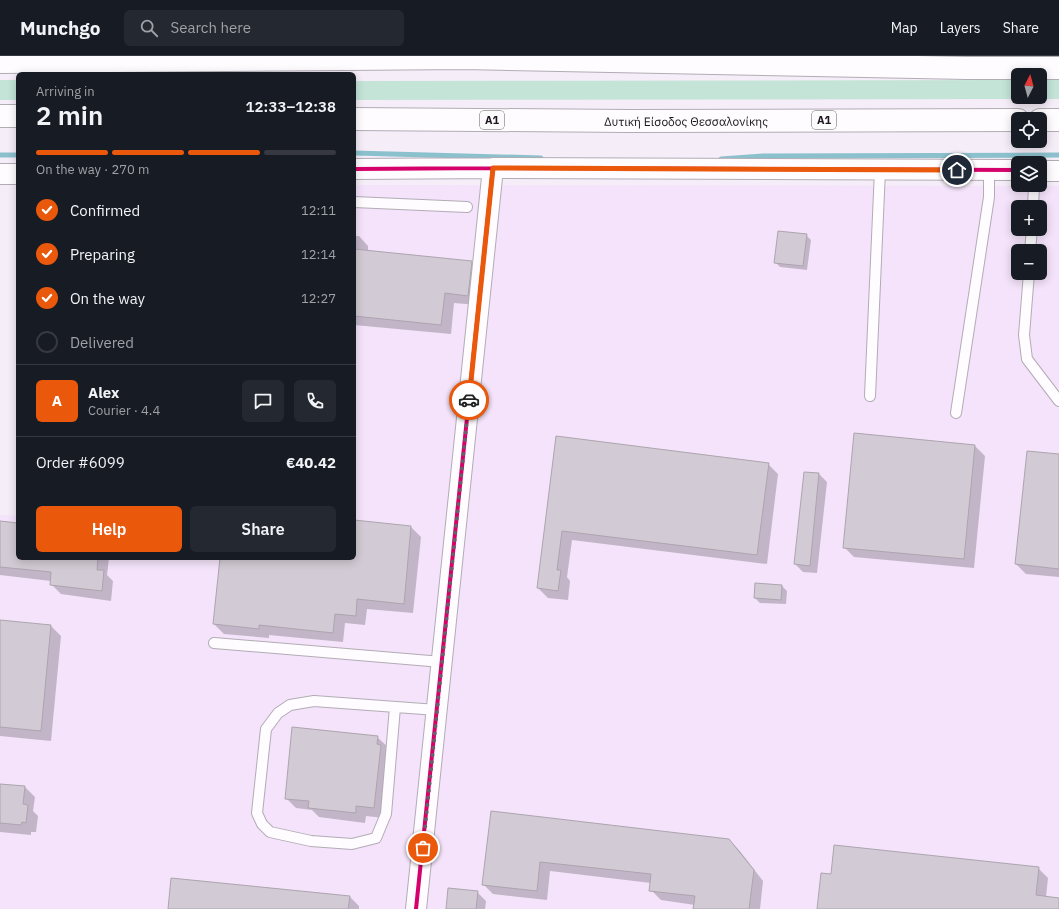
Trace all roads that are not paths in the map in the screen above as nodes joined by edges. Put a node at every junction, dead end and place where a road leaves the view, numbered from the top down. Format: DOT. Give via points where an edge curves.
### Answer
graph roads {
  1 [pos="0,62"];
  2 [pos="1059,68"];
  3 [pos="0,116"];
  4 [pos="16,116"];
  5 [pos="356,119"];
  6 [pos="1011,120"];
  7 [pos="1047,120"];
  8 [pos="1059,120"];
  9 [pos="493,168"];
  10 [pos="356,169"];
  11 [pos="880,170"];
  12 [pos="989,170"];
  13 [pos="1011,170"];
  14 [pos="1047,171"];
  15 [pos="1059,171"];
  16 [pos="0,174"];
  17 [pos="16,174"];
  18 [pos="356,202"];
  19 [pos="467,207"];
  20 [pos="1028,280"];
  21 [pos="870,396"];
  22 [pos="1059,401"];
  23 [pos="956,413"];
  24 [pos="214,643"];
  25 [pos="442,662"];
  26 [pos="395,707"];
  27 [pos="437,710"];
  28 [pos="416,909"];
  1 -- 2 [label="highway" via="464,58"];
  3 -- 4 [label="highway"];
  5 -- 6 [label="highway, Δυτική Είσοδος Θεσσαλονίκης / Α1"];
  7 -- 8 [label="highway"];
  9 -- 10 [label="street"];
  9 -- 11 [label="street"];
  9 -- 25 [label="street"];
  11 -- 12 [label="street"];
  11 -- 21 [label="lane"];
  12 -- 13 [label="street"];
  12 -- 23 [label="lane" via="989,197"];
  14 -- 15 [label="street"];
  16 -- 17 [label="street"];
  18 -- 19 [label="lane"];
  20 -- 22 [label="lane" via="1024,335 1027,359"];
  24 -- 25 [label="lane"];
  25 -- 27 [label="street"];
  26 -- 26 [label="lane" via="386,814 376,838 352,844 311,841 270,832 262,824 257,813 266,729 278,713 290,705 314,701"];
  26 -- 27 [label="lane"];
  27 -- 28 [label="street"];
}
